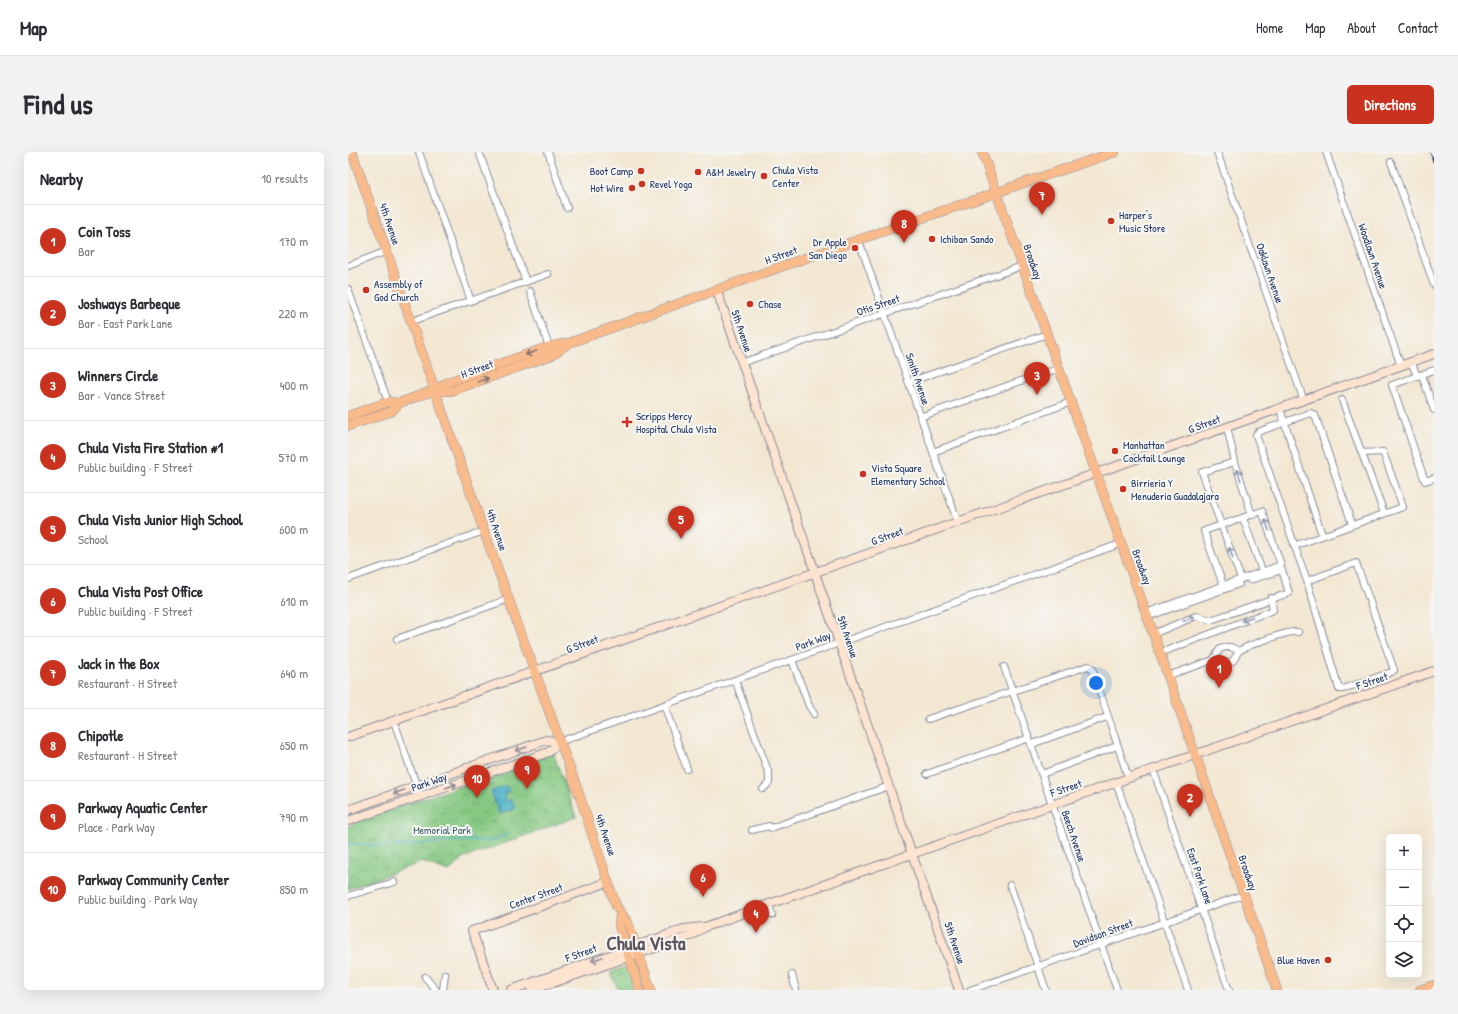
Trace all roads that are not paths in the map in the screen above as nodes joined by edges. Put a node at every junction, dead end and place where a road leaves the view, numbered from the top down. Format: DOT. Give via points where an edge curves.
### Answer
graph roads {
  1 [pos="352,152"];
  2 [pos="419,152"];
  3 [pos="479,152"];
  4 [pos="548,152"];
  5 [pos="982,152"];
  6 [pos="1217,152"];
  7 [pos="1326,152"];
  8 [pos="1109,153"];
  9 [pos="1391,162"];
  10 [pos="997,193"];
  11 [pos="567,208"];
  12 [pos="859,241"];
  13 [pos="387,251"];
  14 [pos="348,266"];
  15 [pos="1022,266"];
  16 [pos="548,274"];
  17 [pos="526,282"];
  18 [pos="1434,285"];
  19 [pos="348,288"];
  20 [pos="530,291"];
  21 [pos="717,291"];
  22 [pos="471,301"];
  23 [pos="884,313"];
  24 [pos="412,321"];
  25 [pos="1047,334"];
  26 [pos="550,351"];
  27 [pos="1434,354"];
  28 [pos="1412,362"];
  29 [pos="741,363"];
  30 [pos="1401,366"];
  31 [pos="1059,369"];
  32 [pos="1434,370"];
  33 [pos="1420,375"];
  34 [pos="909,382"];
  35 [pos="436,390"];
  36 [pos="1342,400"];
  37 [pos="1304,401"];
  38 [pos="388,402"];
  39 [pos="1071,402"];
  40 [pos="399,403"];
  41 [pos="373,408"];
  42 [pos="1280,409"];
  43 [pos="1434,410"];
  44 [pos="348,416"];
  45 [pos="920,417"];
  46 [pos="348,421"];
  47 [pos="1285,422"];
  48 [pos="348,426"];
  49 [pos="1227,427"];
  50 [pos="933,452"];
  51 [pos="1362,453"];
  52 [pos="1235,462"];
  53 [pos="1096,474"];
  54 [pos="1434,478"];
  55 [pos="1384,513"];
  56 [pos="1252,515"];
  57 [pos="1243,518"];
  58 [pos="958,523"];
  59 [pos="1352,524"];
  60 [pos="1221,526"];
  61 [pos="484,531"];
  62 [pos="1322,535"];
  63 [pos="1120,544"];
  64 [pos="1294,546"];
  65 [pos="814,570"];
  66 [pos="1262,572"];
  67 [pos="348,579"];
  68 [pos="1241,579"];
  69 [pos="1307,581"];
  70 [pos="1223,585"];
  71 [pos="1271,598"];
  72 [pos="509,599"];
  73 [pos="1147,615"];
  74 [pos="1298,632"];
  75 [pos="1153,634"];
  76 [pos="397,639"];
  77 [pos="839,643"];
  78 [pos="1239,651"];
  79 [pos="1160,653"];
  80 [pos="792,660"];
  81 [pos="1213,660"];
  82 [pos="1004,667"];
  83 [pos="1434,671"];
  84 [pos="535,672"];
  85 [pos="1167,676"];
  86 [pos="735,680"];
  87 [pos="1012,691"];
  88 [pos="664,705"];
  89 [pos="814,714"];
  90 [pos="1107,717"];
  91 [pos="928,719"];
  92 [pos="394,721"];
  93 [pos="348,737"];
  94 [pos="1030,741"];
  95 [pos="559,742"];
  96 [pos="1117,746"];
  97 [pos="1194,754"];
  98 [pos="487,761"];
  99 [pos="687,769"];
  100 [pos="1153,769"];
  101 [pos="490,772"];
  102 [pos="927,774"];
  103 [pos="1042,774"];
  104 [pos="1128,777"];
  105 [pos="1116,782"];
  106 [pos="416,786"];
  107 [pos="889,786"];
  108 [pos="763,789"];
  109 [pos="420,796"];
  110 [pos="365,804"];
  111 [pos="1053,804"];
  112 [pos="348,810"];
  113 [pos="368,814"];
  114 [pos="348,821"];
  115 [pos="752,830"];
  116 [pos="912,854"];
  117 [pos="394,882"];
  118 [pos="608,882"];
  119 [pos="1010,886"];
  120 [pos="1243,895"];
  121 [pos="348,896"];
  122 [pos="769,904"];
  123 [pos="1201,909"];
  124 [pos="772,915"];
  125 [pos="1164,922"];
  126 [pos="1102,944"];
  127 [pos="632,951"];
  128 [pos="1038,967"];
  129 [pos="445,974"];
  130 [pos="792,975"];
  131 [pos="425,977"];
  132 [pos="1434,987"];
  133 [pos="436,990"];
  134 [pos="442,990"];
  135 [pos="492,990"];
  136 [pos="511,990"];
  137 [pos="532,990"];
  138 [pos="640,990"];
  139 [pos="651,990"];
  140 [pos="796,990"];
  141 [pos="959,990"];
  142 [pos="970,990"];
  143 [pos="1046,990"];
  144 [pos="1117,990"];
  145 [pos="1188,990"];
  146 [pos="1229,990"];
  147 [pos="1277,990"];
  148 [pos="1420,990"];
  1 -- 13 [label="main road, 4th Avenue"];
  2 -- 22 [label="street"];
  3 -- 17 [label="street"];
  4 -- 11 [label="street"];
  5 -- 10 [label="main road, Broadway"];
  6 -- 37 [label="street, Oaklawn Avenue"];
  7 -- 30 [label="street, Woodlawn Avenue"];
  8 -- 10 [label="main road, H Street"];
  9 -- 18 [label="street"];
  10 -- 12 [label="main road, H Street"];
  10 -- 15 [label="main road, Broadway"];
  12 -- 21 [label="main road, H Street"];
  12 -- 23 [label="street, Smith Avenue"];
  13 -- 14 [label="street"];
  13 -- 24 [label="main road, 4th Avenue"];
  15 -- 23 [label="street, Otis Street"];
  15 -- 25 [label="main road, Broadway"];
  16 -- 17 [label="street"];
  17 -- 22 [label="street"];
  19 -- 38 [label="street"];
  20 -- 26 [label="street"];
  21 -- 26 [label="main road, H Street"];
  21 -- 29 [label="street, 5th Avenue"];
  22 -- 24 [label="street"];
  23 -- 29 [label="street, Otis Street"];
  23 -- 34 [label="street, Smith Avenue"];
  24 -- 35 [label="main road, 4th Avenue"];
  25 -- 31 [label="main road, Broadway"];
  25 -- 34 [label="street"];
  26 -- 35 [label="main road, H Street" via="451,391"];
  27 -- 28 [label="street, G Street"];
  28 -- 30 [label="street, G Street"];
  28 -- 33 [label="street"];
  29 -- 65 [label="street, 5th Avenue"];
  30 -- 37 [label="street, G Street"];
  31 -- 39 [label="main road, Broadway"];
  31 -- 45 [label="street"];
  32 -- 33 [label="street"];
  33 -- 43 [label="street"];
  33 -- 54 [label="street" via="1392,385 1425,481"];
  34 -- 45 [label="street, Smith Avenue"];
  35 -- 40 [label="main road, H Street"];
  35 -- 61 [label="main road, 4th Avenue"];
  36 -- 51 [label="street"];
  37 -- 42 [label="street, G Street"];
  38 -- 40 [label="main road, H Street"];
  38 -- 41 [label="main road, H Street"];
  39 -- 50 [label="street"];
  39 -- 53 [label="main road, Broadway"];
  40 -- 48 [label="main road, H Street" via="392,411"];
  41 -- 44 [label="main road, H Street"];
  41 -- 46 [label="main road" via="371,413"];
  42 -- 47 [label="street"];
  42 -- 49 [label="street, G Street"];
  45 -- 50 [label="street, Smith Avenue"];
  47 -- 59 [label="street" via="1310,413 1315,415"];
  47 -- 62 [label="street"];
  47 -- 64 [label="street" via="1256,435"];
  49 -- 52 [label="street"];
  49 -- 53 [label="street, G Street"];
  50 -- 58 [label="street, Smith Avenue"];
  51 -- 55 [label="street"];
  51 -- 55 [label="street" via="1382,452 1403,507"];
  56 -- 52 [label="street, one-way"];
  52 -- 60 [label="street" via="1202,472"];
  53 -- 58 [label="street, G Street"];
  53 -- 63 [label="main road, Broadway"];
  55 -- 59 [label="street"];
  56 -- 57 [label="street"];
  66 -- 56 [label="street, one-way" via="1281,565 1262,512"];
  57 -- 60 [label="street"];
  57 -- 66 [label="street"];
  58 -- 65 [label="street, G Street"];
  59 -- 62 [label="street"];
  68 -- 60 [label="street, one-way"];
  60 -- 70 [label="street" via="1204,532"];
  61 -- 67 [label="street"];
  61 -- 72 [label="main road, 4th Avenue"];
  62 -- 64 [label="street"];
  63 -- 73 [label="main road, Broadway"];
  63 -- 77 [label="street, Park Way"];
  64 -- 69 [label="street"];
  65 -- 77 [label="street, 5th Avenue"];
  65 -- 84 [label="street, G Street"];
  66 -- 68 [label="street"];
  68 -- 70 [label="street"];
  69 -- 69 [label="street" via="1339,689 1392,672 1394,670 1356,563"];
  70 -- 73 [label="street"];
  71 -- 73 [label="street" via="1289,593 1282,570"];
  75 -- 71 [label="street, one-way" via="1196,616 1211,620"];
  71 -- 79 [label="street, one-way" via="1273,610"];
  72 -- 76 [label="street"];
  72 -- 84 [label="main road, 4th Avenue"];
  73 -- 75 [label="main road, Broadway"];
  74 -- 78 [label="street" via="1284,632"];
  75 -- 79 [label="main road, Broadway"];
  77 -- 80 [label="street, Park Way"];
  77 -- 107 [label="street, 5th Avenue"];
  78 -- 81 [label="street" via="1233,661 1222,664"];
  78 -- 81 [label="street" via="1232,647 1220,649"];
  79 -- 85 [label="main road, Broadway"];
  80 -- 86 [label="street, Park Way"];
  80 -- 89 [label="street"];
  81 -- 85 [label="street"];
  82 -- 87 [label="street, Beech Avenue"];
  83 -- 97 [label="street, F Street"];
  84 -- 92 [label="street, G Street"];
  84 -- 95 [label="main road, 4th Avenue"];
  85 -- 97 [label="main road, Broadway"];
  86 -- 88 [label="street, Park Way"];
  86 -- 108 [label="street" via="769,774 769,783"];
  87 -- 90 [label="street" via="1088,666 1092,668"];
  87 -- 91 [label="street"];
  87 -- 94 [label="street, Beech Avenue"];
  88 -- 95 [label="street, Park Way"];
  88 -- 99 [label="street"];
  90 -- 94 [label="street"];
  90 -- 96 [label="street"];
  92 -- 93 [label="street, G Street"];
  92 -- 106 [label="street"];
  94 -- 102 [label="street"];
  94 -- 103 [label="street, Beech Avenue"];
  95 -- 98 [label="street, Park Way, one-way" via="546,740"];
  95 -- 101 [label="street, Park Way" via="549,752"];
  95 -- 118 [label="main road, 4th Avenue"];
  96 -- 103 [label="street"];
  96 -- 104 [label="street"];
  97 -- 100 [label="street, F Street"];
  97 -- 120 [label="main road, Broadway"];
  98 -- 101 [label="street"];
  98 -- 106 [label="street, Park Way"];
  100 -- 104 [label="street, F Street"];
  100 -- 123 [label="street, East Park Lane"];
  109 -- 101 [label="street, Park Way, one-way"];
  103 -- 111 [label="street, Beech Avenue"];
  104 -- 105 [label="street, F Street"];
  105 -- 111 [label="street, F Street"];
  105 -- 125 [label="street"];
  106 -- 109 [label="street"];
  106 -- 110 [label="street, Park Way, one-way"];
  107 -- 115 [label="street" via="771,828 769,826"];
  107 -- 116 [label="street, 5th Avenue"];
  109 -- 113 [label="street, Park Way"];
  110 -- 112 [label="street, Park Way"];
  110 -- 113 [label="street"];
  111 -- 116 [label="street, F Street"];
  111 -- 126 [label="street, Beech Avenue"];
  113 -- 114 [label="street, Park Way"];
  116 -- 122 [label="street, F Street"];
  116 -- 141 [label="street, 5th Avenue"];
  117 -- 121 [label="street"];
  118 -- 127 [label="main road, 4th Avenue" via="620,915 619,926"];
  118 -- 135 [label="street, Center Street" via="472,931"];
  119 -- 128 [label="street"];
  120 -- 123 [label="street, Davidson Street"];
  120 -- 147 [label="main road, Broadway"];
  122 -- 124 [label="street"];
  122 -- 127 [label="street, F Street" via="705,927 690,936"];
  123 -- 125 [label="street, Davidson Street"];
  123 -- 146 [label="street, East Park Lane"];
  125 -- 126 [label="street, Davidson Street"];
  125 -- 145 [label="street"];
  126 -- 128 [label="street, Davidson Street"];
  126 -- 144 [label="street, Beech Avenue"];
  127 -- 136 [label="street, F Street, one-way"];
  127 -- 137 [label="street, F Street"];
  127 -- 138 [label="main road, 4th Avenue"];
  127 -- 139 [label="main road, 4th Avenue"];
  128 -- 142 [label="street, Davidson Street"];
  128 -- 143 [label="street"];
  129 -- 134 [label="street"];
  130 -- 140 [label="street"];
  131 -- 133 [label="street"];
  132 -- 148 [label="main road"];
}
